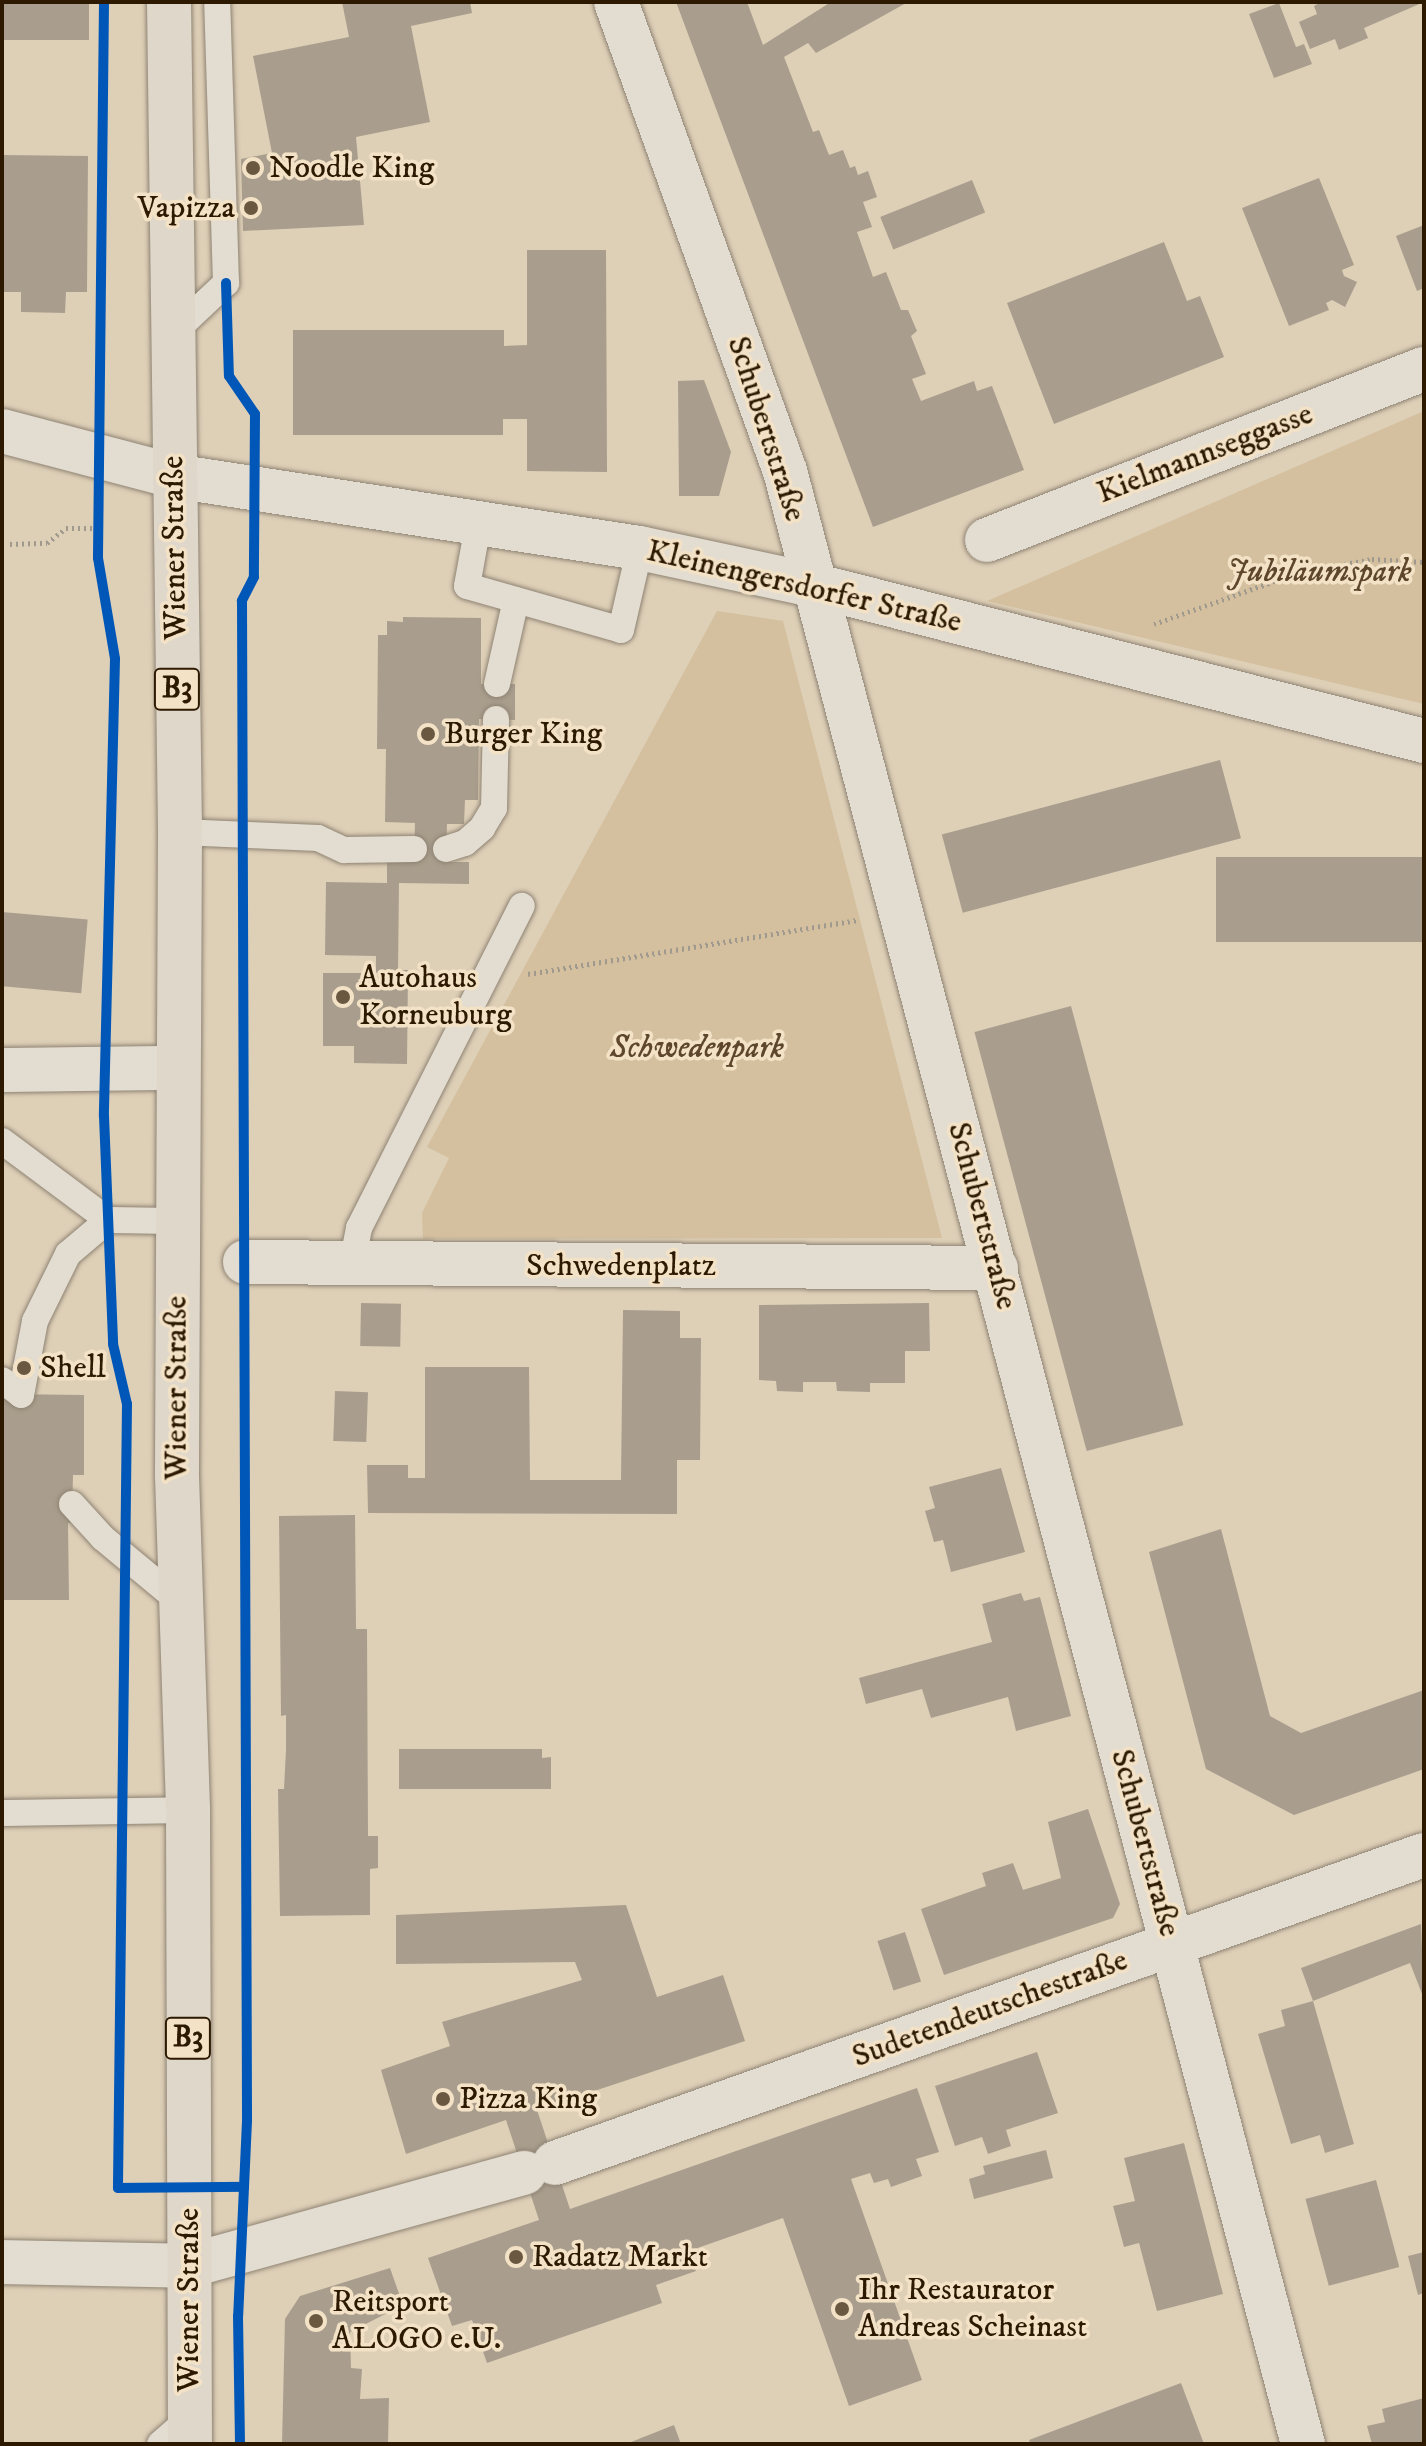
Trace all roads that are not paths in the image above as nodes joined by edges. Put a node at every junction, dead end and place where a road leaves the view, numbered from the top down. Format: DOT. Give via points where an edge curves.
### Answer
graph roads {
  1 [pos="169,2"];
  2 [pos="217,2"];
  3 [pos="616,2"];
  4 [pos="173,333"];
  5 [pos="1424,369"];
  6 [pos="2,431"];
  7 [pos="174,476"];
  8 [pos="479,520"];
  9 [pos="987,540"];
  10 [pos="640,548"];
  11 [pos="813,585"];
  12 [pos="516,600"];
  13 [pos="497,684"];
  14 [pos="496,719"];
  15 [pos="1424,741"];
  16 [pos="180,832"];
  17 [pos="414,849"];
  18 [pos="446,849"];
  19 [pos="522,906"];
  20 [pos="176,1068"];
  21 [pos="2,1070"];
  22 [pos="2,1141"];
  23 [pos="108,1220"];
  24 [pos="176,1221"];
  25 [pos="245,1262"];
  26 [pos="352,1264"];
  27 [pos="996,1268"];
  28 [pos="11,1387"];
  29 [pos="72,1504"];
  30 [pos="179,1601"];
  31 [pos="188,1810"];
  32 [pos="2,1813"];
  33 [pos="1424,1855"];
  34 [pos="1171,1944"];
  35 [pos="2,2262"];
  36 [pos="188,2266"];
  37 [pos="180,2436"];
  38 [pos="1303,2444"];
  1 -- 4 [label="main road, Wiener Straße / B3"];
  2 -- 4 [label="lane" via="226,283"];
  3 -- 11 [label="street, Schubertstraße" via="785,471"];
  4 -- 7 [label="main road, Wiener Straße / B3"];
  5 -- 9 [label="street, Kielmannseggasse"];
  6 -- 7 [label="street, Kleinengersdorfer Straße"];
  7 -- 8 [label="street, Kleinengersdorfer Straße"];
  7 -- 16 [label="main road, Wiener Straße / B3"];
  8 -- 10 [label="street, Kleinengersdorfer Straße"];
  8 -- 12 [label="lane" via="467,586"];
  10 -- 11 [label="street, Kleinengersdorfer Straße"];
  10 -- 12 [label="lane" via="621,630"];
  11 -- 15 [label="street, Kleinengersdorfer Straße"];
  11 -- 27 [label="street, Schubertstraße"];
  12 -- 13 [label="lane"];
  14 -- 18 [label="lane" via="494,808 465,843"];
  16 -- 17 [label="lane" via="318,838 344,850"];
  16 -- 20 [label="main road, Wiener Straße / B3"];
  19 -- 26 [label="lane" via="359,1228"];
  20 -- 21 [label="street"];
  20 -- 24 [label="main road, Wiener Straße / B3"];
  22 -- 23 [label="lane"];
  23 -- 24 [label="lane"];
  23 -- 28 [label="lane" via="68,1254"];
  24 -- 30 [label="main road, Wiener Straße / B3"];
  25 -- 26 [label="street, Schwedenplatz"];
  26 -- 27 [label="street, Schwedenplatz"];
  27 -- 34 [label="street, Schubertstraße"];
  29 -- 30 [label="lane" via="103,1538"];
  30 -- 31 [label="main road, Wiener Straße / B3"];
  31 -- 32 [label="lane"];
  31 -- 36 [label="main road, Wiener Straße / B3"];
  33 -- 34 [label="street, Sudetendeutschestraße"];
  34 -- 36 [label="street, Sudetendeutschestraße" via="539,2168"];
  34 -- 38 [label="street, Schubertstraße"];
  35 -- 36 [label="street, Sudetendeutschestraße"];
  36 -- 37 [label="main road, Wiener Straße / B3"];
}
